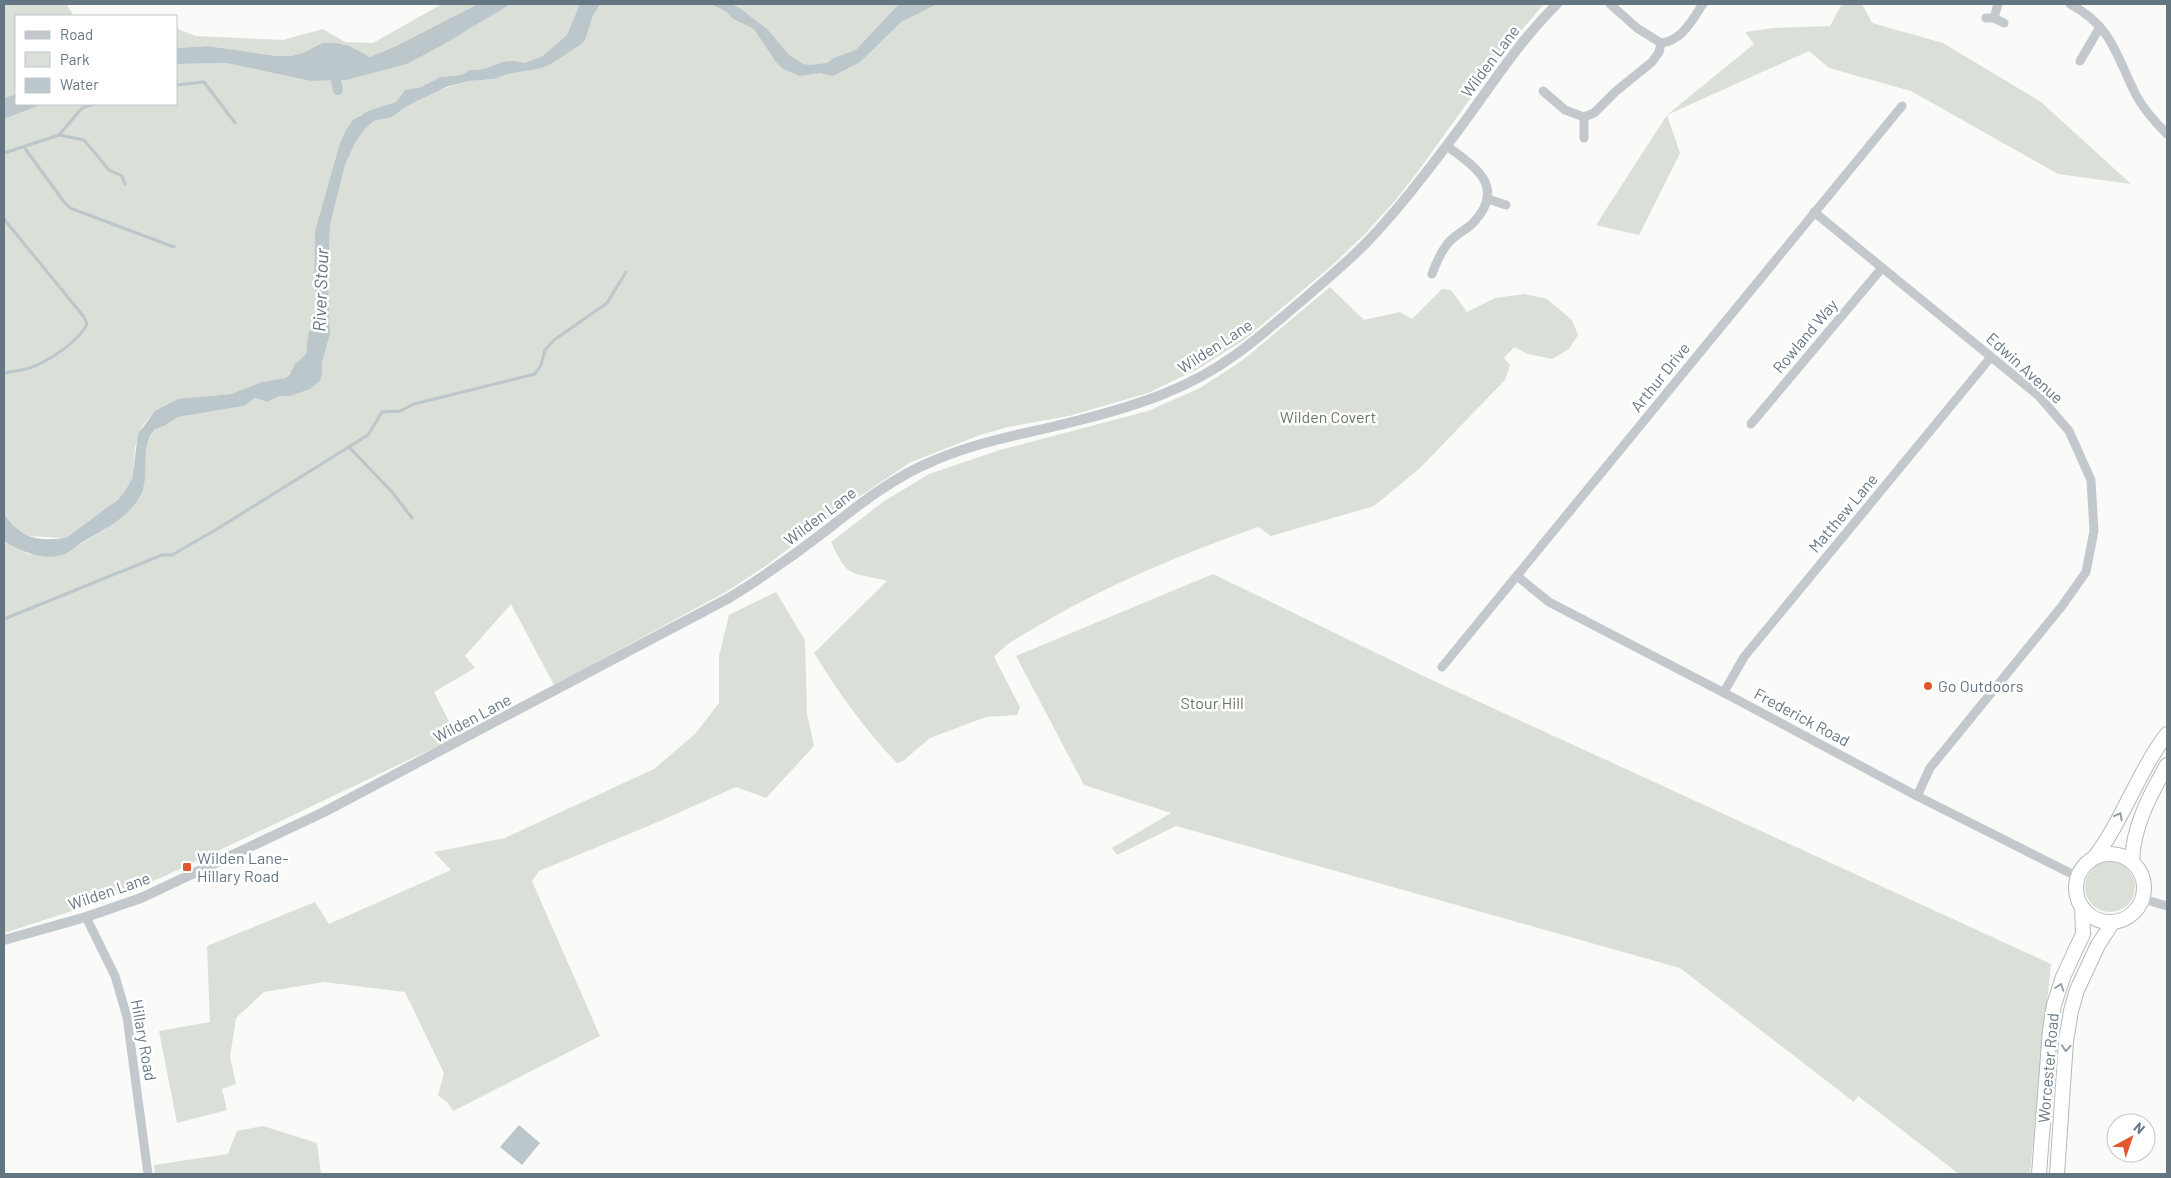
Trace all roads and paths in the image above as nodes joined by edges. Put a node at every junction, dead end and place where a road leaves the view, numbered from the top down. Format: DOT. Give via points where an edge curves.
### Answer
graph roads {
  1 [pos="1557,4"];
  2 [pos="1610,4"];
  3 [pos="1703,4"];
  4 [pos="1998,4"];
  5 [pos="2070,4"];
  6 [pos="2004,23"];
  7 [pos="2100,27"];
  8 [pos="1661,43"];
  9 [pos="2080,61"];
  10 [pos="1543,91"];
  11 [pos="1902,106"];
  12 [pos="1584,117"];
  13 [pos="2167,134"];
  14 [pos="1584,138"];
  15 [pos="1447,146"];
  16 [pos="1488,199"];
  17 [pos="1506,204"];
  18 [pos="1814,212"];
  19 [pos="1882,268"];
  20 [pos="1432,274"];
  21 [pos="1991,357"];
  22 [pos="1751,424"];
  23 [pos="1517,576"];
  24 [pos="1442,667"];
  25 [pos="1724,692"];
  26 [pos="2167,734"];
  27 [pos="2167,765"];
  28 [pos="1917,796"];
  29 [pos="2094,858"];
  30 [pos="2132,862"];
  31 [pos="2078,877"];
  32 [pos="2143,899"];
  33 [pos="2167,906"];
  34 [pos="2082,907"];
  35 [pos="86,917"];
  36 [pos="2113,922"];
  37 [pos="4,940"];
  38 [pos="148,1174"];
  39 [pos="2039,1174"];
  40 [pos="2057,1174"];
  1 -- 15 [label="street, Wilden Lane" via="1511,56"];
  2 -- 8 [label="street" via="1637,28"];
  3 -- 8 [label="street" via="1680,35 1672,42"];
  4 -- 6 [label="street" via="1990,18"];
  5 -- 7 [label="street"];
  7 -- 9 [label="street"];
  7 -- 13 [label="street" via="2116,48 2136,95"];
  8 -- 12 [label="street" via="1652,62 1594,113"];
  10 -- 12 [label="street" via="1564,110"];
  11 -- 18 [label="street, Arthur Drive"];
  12 -- 14 [label="street"];
  15 -- 16 [label="street" via="1484,178"];
  15 -- 35 [label="street, Wilden Lane" via="1384,224 1351,258 1256,339 1207,374 1172,391 1114,411 1003,437 932,461 866,500 724,601 324,812 141,898"];
  16 -- 17 [label="street"];
  16 -- 20 [label="street" via="1470,225 1447,244"];
  18 -- 19 [label="street, Edwin Avenue"];
  18 -- 23 [label="street, Arthur Drive"];
  19 -- 21 [label="street, Edwin Avenue"];
  19 -- 22 [label="street, Rowland Way"];
  21 -- 25 [label="street, Matthew Lane" via="1744,657"];
  21 -- 28 [label="street, Edwin Avenue" via="2039,396 2069,431 2091,480 2094,531 2086,572 1930,768"];
  23 -- 24 [label="street, Arthur Drive"];
  23 -- 25 [label="street, Frederick Road" via="1549,602"];
  25 -- 28 [label="street, Frederick Road"];
  29 -- 26 [label="highway, one-way"];
  27 -- 30 [label="highway" via="2139,823"];
  28 -- 31 [label="street, Frederick Road"];
  29 -- 30 [label="highway" via="2112,854"];
  29 -- 31 [label="highway"];
  30 -- 32 [label="highway" via="2142,875"];
  31 -- 34 [label="highway, Worcester Road" via="2076,892"];
  32 -- 33 [label="street"];
  32 -- 36 [label="highway" via="2130,916"];
  34 -- 36 [label="highway" via="2096,919"];
  39 -- 34 [label="highway, Worcester Road, one-way" via="2054,1005 2083,934"];
  35 -- 37 [label="street, Wilden Lane"];
  35 -- 38 [label="street, Hillary Road" via="115,976 127,1017"];
  36 -- 40 [label="highway, Worcester Road, one-way" via="2098,945 2071,1011"];
}
